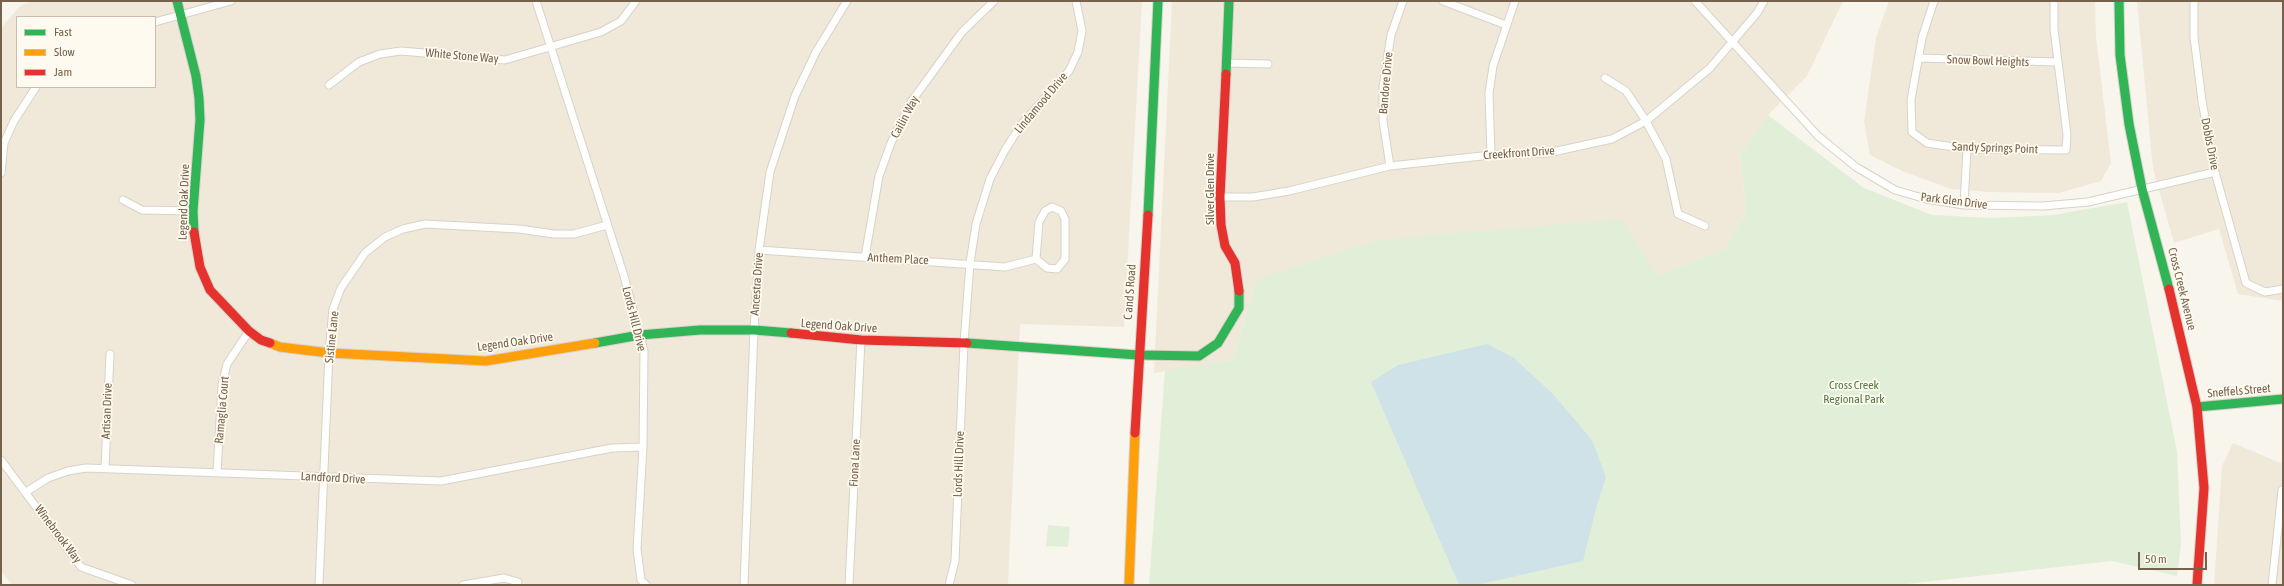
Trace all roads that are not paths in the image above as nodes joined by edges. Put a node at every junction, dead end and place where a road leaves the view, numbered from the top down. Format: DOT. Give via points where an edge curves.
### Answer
graph roads {
  1 [pos="177,1"];
  2 [pos="231,1"];
  3 [pos="536,1"];
  4 [pos="636,1"];
  5 [pos="847,1"];
  6 [pos="994,1"];
  7 [pos="1076,1"];
  8 [pos="1158,1"];
  9 [pos="1229,1"];
  10 [pos="1402,1"];
  11 [pos="1442,1"];
  12 [pos="1514,1"];
  13 [pos="1695,1"];
  14 [pos="1764,1"];
  15 [pos="1934,1"];
  16 [pos="2054,1"];
  17 [pos="2119,1"];
  18 [pos="2194,1"];
  19 [pos="180,15"];
  20 [pos="156,22"];
  21 [pos="1506,25"];
  22 [pos="1732,42"];
  23 [pos="551,47"];
  24 [pos="1919,58"];
  25 [pos="2057,62"];
  26 [pos="1226,63"];
  27 [pos="1268,64"];
  28 [pos="1605,78"];
  29 [pos="329,85"];
  30 [pos="35,88"];
  31 [pos="1646,121"];
  32 [pos="1967,149"];
  33 [pos="1491,155"];
  34 [pos="1390,166"];
  35 [pos="2215,172"];
  36 [pos="1,173"];
  37 [pos="2142,189"];
  38 [pos="1220,197"];
  39 [pos="123,200"];
  40 [pos="1964,205"];
  41 [pos="193,211"];
  42 [pos="607,225"];
  43 [pos="1705,226"];
  44 [pos="759,250"];
  45 [pos="865,258"];
  46 [pos="1036,259"];
  47 [pos="970,263"];
  48 [pos="2283,289"];
  49 [pos="754,330"];
  50 [pos="249,331"];
  51 [pos="640,335"];
  52 [pos="861,340"];
  53 [pos="964,343"];
  54 [pos="329,353"];
  55 [pos="110,354"];
  56 [pos="1138,355"];
  57 [pos="2283,399"];
  58 [pos="2197,407"];
  59 [pos="644,447"];
  60 [pos="1,460"];
  61 [pos="105,468"];
  62 [pos="217,472"];
  63 [pos="324,478"];
  64 [pos="2282,490"];
  65 [pos="26,492"];
  66 [pos="518,582"];
  67 [pos="132,585"];
  68 [pos="319,585"];
  69 [pos="463,585"];
  70 [pos="646,585"];
  71 [pos="744,585"];
  72 [pos="849,585"];
  73 [pos="949,585"];
  74 [pos="1129,585"];
  75 [pos="2197,585"];
  76 [pos="2272,585"];
  1 -- 19 [label="street, Legend Oak Drive"];
  2 -- 19 [label="street"];
  3 -- 23 [label="street"];
  4 -- 23 [label="street, White Stone Way" via="621,21 601,32"];
  5 -- 44 [label="street, Ancestra Drive" via="816,52 782,130 770,172"];
  6 -- 45 [label="street, Cailin Way" via="962,32 908,108 879,176"];
  7 -- 47 [label="street, Lindamood Drive" via="1082,31 1078,52 1069,71 1021,125 990,179 976,224"];
  8 -- 56 [label="street, C and S Road" via="1150,182"];
  9 -- 26 [label="street, Silver Glen Drive"];
  10 -- 34 [label="street, Bandore Drive" via="1391,35 1384,87 1383,121"];
  11 -- 21 [label="street"];
  12 -- 21 [label="street"];
  13 -- 22 [label="street, Park Glen Drive"];
  14 -- 22 [label="street, Creekfront Drive"];
  15 -- 24 [label="street, Sandy Springs Point" via="1922,38"];
  16 -- 25 [label="street, Sandy Springs Point"];
  17 -- 37 [label="street, Cross Creek Avenue" via="2120,55 2129,124"];
  18 -- 35 [label="street, Dobbs Drive" via="2194,36 2202,101"];
  19 -- 20 [label="street"];
  19 -- 41 [label="street, Legend Oak Drive" via="199,98 200,120"];
  21 -- 33 [label="street" via="1494,66 1490,93"];
  22 -- 31 [label="street, Creekfront Drive" via="1710,68"];
  22 -- 40 [label="street, Park Glen Drive" via="1818,136 1856,167 1894,190 1926,199"];
  23 -- 29 [label="street, White Stone Way" via="505,60 401,51 380,54 359,62"];
  23 -- 42 [label="street, Lords Hill Drive"];
  24 -- 25 [label="street, Snow Bowl Heights"];
  24 -- 32 [label="street, Sandy Springs Point" via="1911,100 1912,132 1927,143"];
  25 -- 32 [label="street, Sandy Springs Point" via="2067,135 2066,150"];
  26 -- 27 [label="street"];
  26 -- 38 [label="street, Silver Glen Drive"];
  28 -- 31 [label="street" via="1626,91"];
  30 -- 36 [label="street" via="4,142"];
  31 -- 33 [label="street, Creekfront Drive" via="1605,141 1548,153"];
  31 -- 43 [label="street" via="1666,159 1678,214"];
  32 -- 40 [label="street"];
  33 -- 34 [label="street, Creekfront Drive"];
  34 -- 38 [label="street, Creekfront Drive" via="1289,191 1253,197"];
  35 -- 37 [label="street, Park Glen Drive"];
  35 -- 48 [label="street, Dobbs Drive" via="2246,284 2265,292"];
  37 -- 40 [label="street, Park Glen Drive" via="2088,202 2043,206"];
  37 -- 58 [label="street, Cross Creek Avenue" via="2164,266"];
  38 -- 56 [label="street, Silver Glen Drive" via="1225,246 1235,263 1239,284 1239,308 1218,343 1199,356"];
  39 -- 41 [label="street" via="142,210"];
  41 -- 50 [label="street, Legend Oak Drive" via="194,243 200,268 210,290"];
  42 -- 51 [label="street, Lords Hill Drive"];
  42 -- 54 [label="street, Sistine Lane" via="574,234 425,224 402,229 365,253 347,278 333,309"];
  44 -- 45 [label="street, Anthem Place"];
  44 -- 49 [label="street, Ancestra Drive"];
  45 -- 47 [label="street, Anthem Place"];
  46 -- 46 [label="street" via="1047,268 1056,269 1065,259 1065,219 1061,211 1052,207 1045,211 1039,222"];
  46 -- 47 [label="street, Anthem Place" via="1005,267"];
  47 -- 53 [label="street, Lindamood Drive"];
  49 -- 51 [label="street, Legend Oak Drive" via="700,330"];
  49 -- 52 [label="street, Legend Oak Drive"];
  49 -- 71 [label="street, Ancestra Drive"];
  50 -- 54 [label="street, Legend Oak Drive" via="261,340 280,347"];
  50 -- 62 [label="street, Ramaglia Court" via="227,364 222,385"];
  51 -- 54 [label="street, Legend Oak Drive" via="486,361"];
  51 -- 59 [label="street, Lords Hill Drive" via="645,379"];
  52 -- 53 [label="street, Legend Oak Drive"];
  52 -- 72 [label="street, Fiona Lane"];
  53 -- 56 [label="street, Legend Oak Drive"];
  53 -- 73 [label="street, Lords Hill Drive" via="955,561"];
  54 -- 63 [label="street, Sistine Lane"];
  55 -- 61 [label="street, Artisan Drive"];
  56 -- 74 [label="street, C and S Road"];
  57 -- 58 [label="street, Sneffels Street"];
  58 -- 75 [label="street, Cross Creek Avenue" via="2204,488"];
  59 -- 63 [label="street, Landford Drive" via="612,448 440,481"];
  59 -- 70 [label="street, Lords Hill Drive" via="637,549 641,580"];
  60 -- 65 [label="street, Winebrook Way"];
  61 -- 62 [label="street, Landford Drive"];
  61 -- 65 [label="street, Landford Drive" via="68,471 48,478"];
  62 -- 63 [label="street, Landford Drive"];
  63 -- 68 [label="street, Sistine Lane"];
  64 -- 76 [label="street"];
  65 -- 67 [label="street, Winebrook Way" via="81,567"];
  66 -- 69 [label="street" via="504,578"];
}
